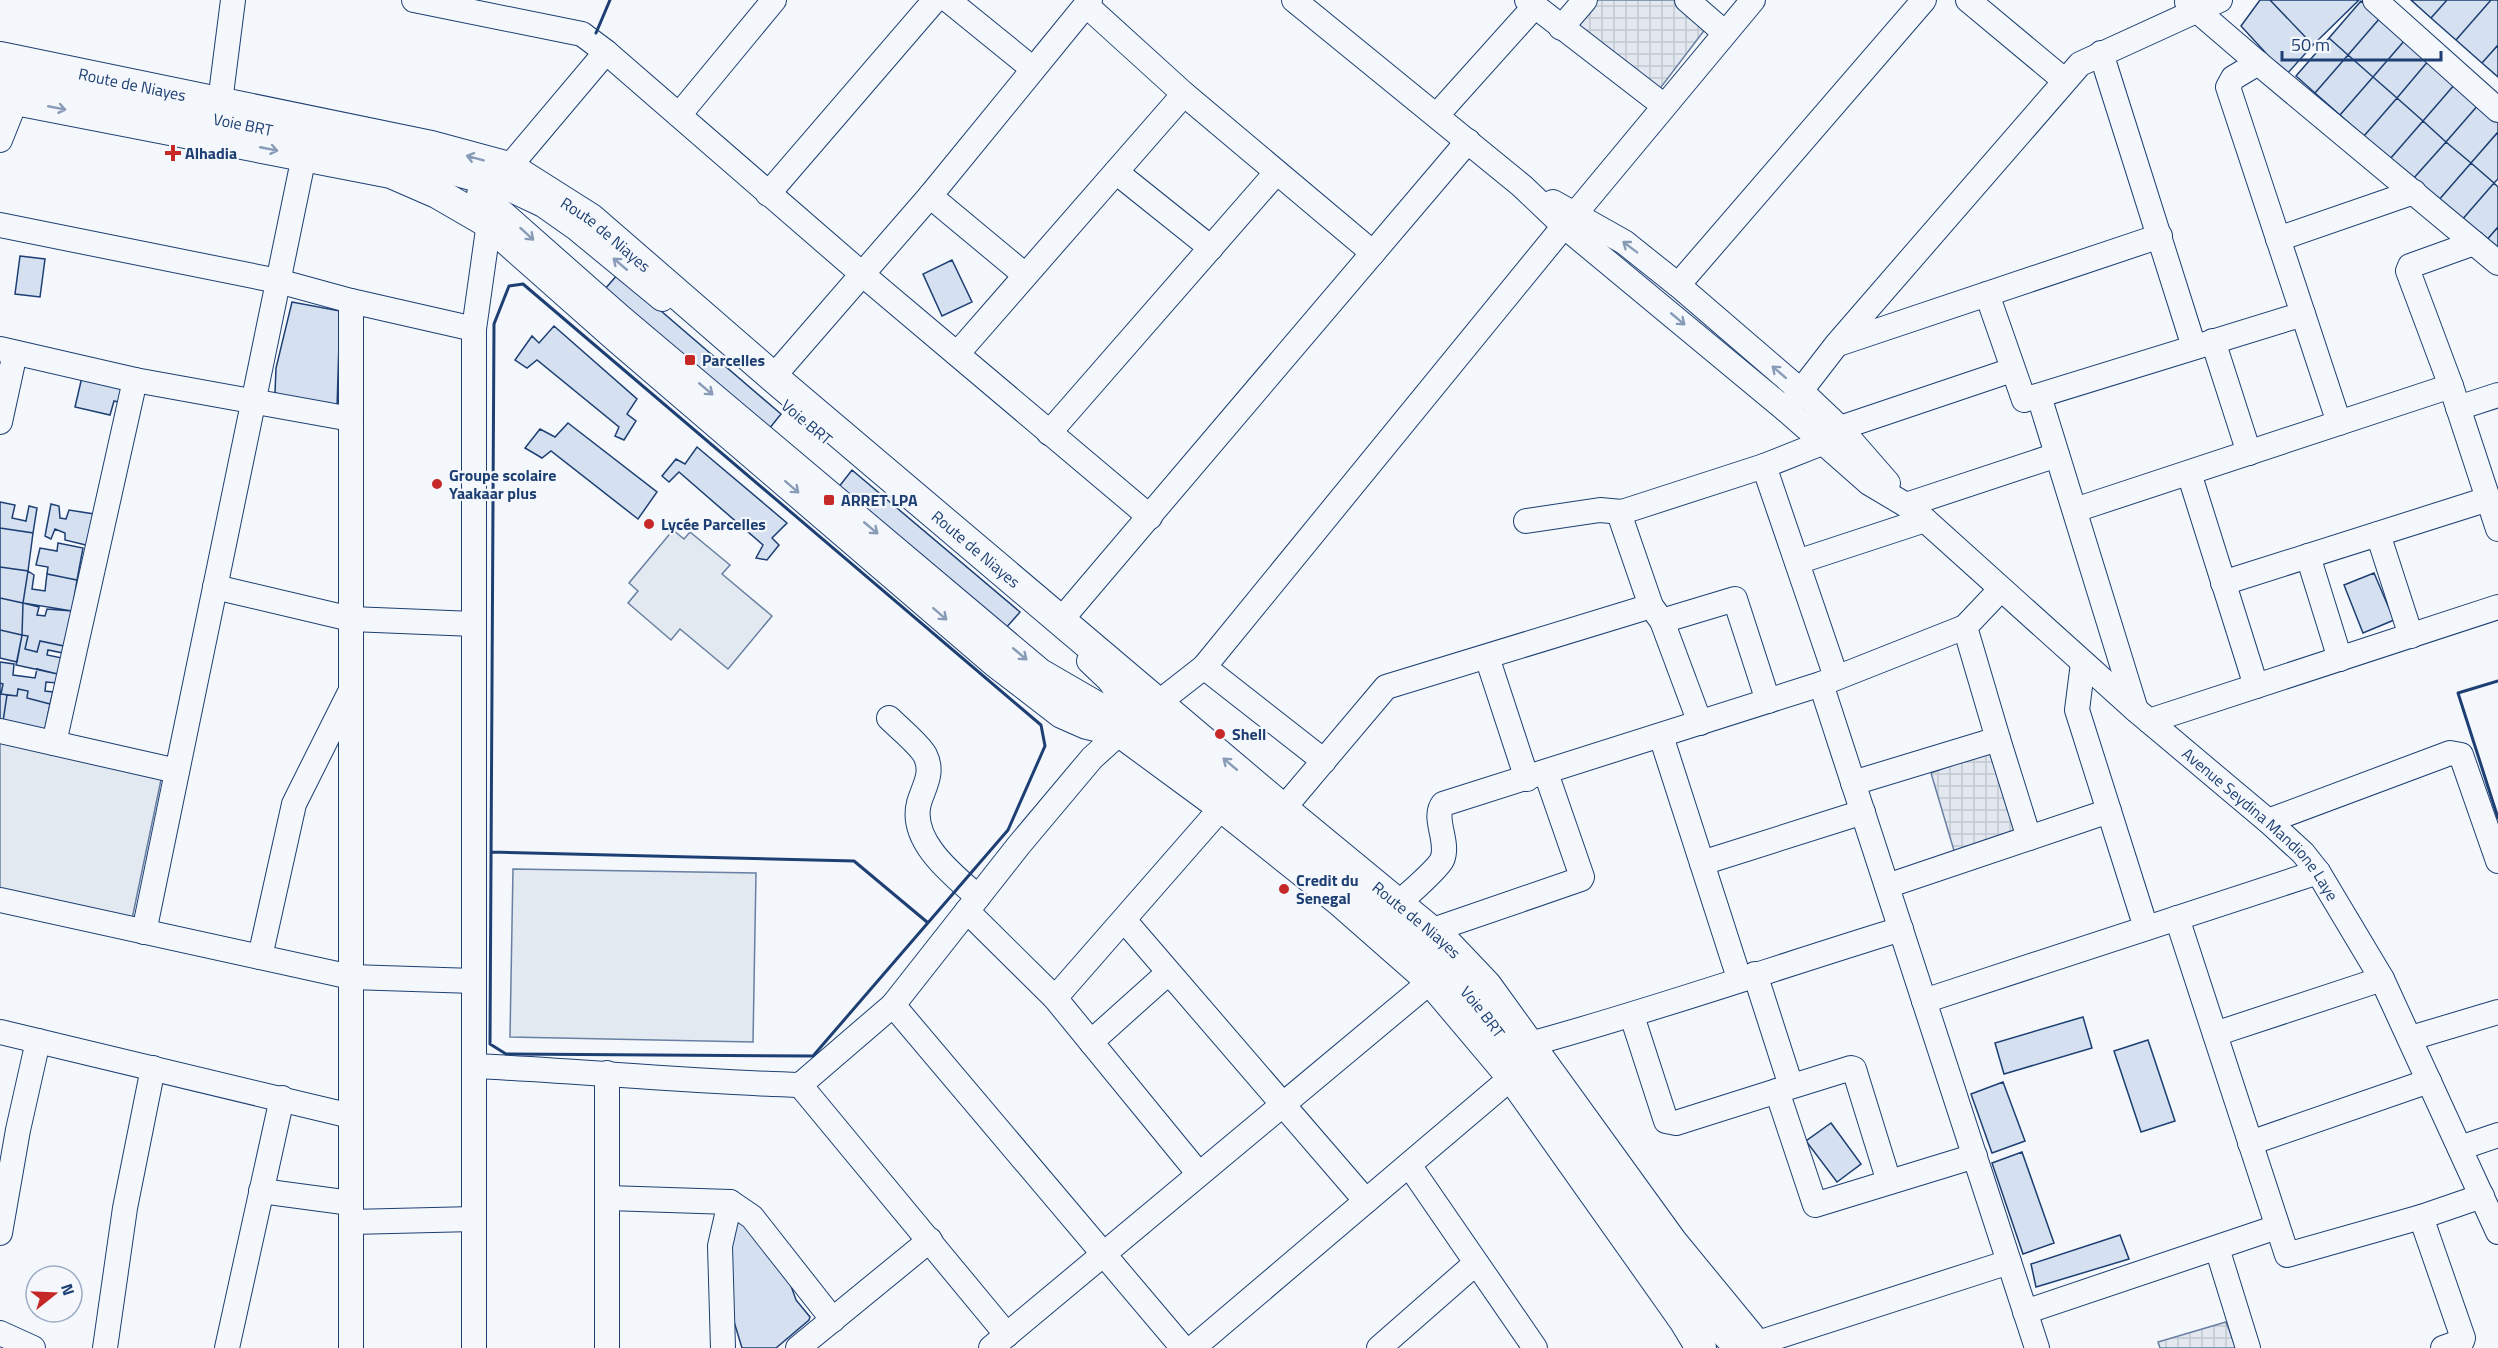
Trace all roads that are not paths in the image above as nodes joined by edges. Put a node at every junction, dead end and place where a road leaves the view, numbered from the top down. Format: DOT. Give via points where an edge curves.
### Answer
graph roads {
  1 [pos="233,0"];
  2 [pos="774,0"];
  3 [pos="935,0"];
  4 [pos="948,0"];
  5 [pos="1294,0"];
  6 [pos="1585,0"];
  7 [pos="1687,0"];
  8 [pos="1753,0"];
  9 [pos="1924,0"];
  10 [pos="1968,0"];
  11 [pos="2375,0"];
  12 [pos="426,1"];
  13 [pos="1088,3"];
  14 [pos="1530,3"];
  15 [pos="2201,4"];
  16 [pos="1561,28"];
  17 [pos="1725,33"];
  18 [pos="606,52"];
  19 [pos="2101,53"];
  20 [pos="0,57"];
  21 [pos="2258,63"];
  22 [pos="1033,69"];
  23 [pos="2064,80"];
  24 [pos="5,90"];
  25 [pos="1184,94"];
  26 [pos="220,102"];
  27 [pos="1663,105"];
  28 [pos="2498,110"];
  29 [pos="679,115"];
  30 [pos="1437,115"];
  31 [pos="0,140"];
  32 [pos="1468,141"];
  33 [pos="304,156"];
  34 [pos="1116,172"];
  35 [pos="1276,173"];
  36 [pos="2414,192"];
  37 [pos="496,194"];
  38 [pos="768,194"];
  39 [pos="930,196"];
  40 [pos="1569,220"];
  41 [pos="0,225"];
  42 [pos="2160,236"];
  43 [pos="2278,239"];
  44 [pos="2474,243"];
  45 [pos="1211,248"];
  46 [pos="1372,253"];
  47 [pos="2498,263"];
  48 [pos="862,274"];
  49 [pos="1025,275"];
  50 [pos="278,281"];
  51 [pos="1678,285"];
  52 [pos="1987,294"];
  53 [pos="351,301"];
  54 [pos="2303,314"];
  55 [pos="474,329"];
  56 [pos="1837,344"];
  57 [pos="2204,344"];
  58 [pos="7,351"];
  59 [pos="957,354"];
  60 [pos="2012,370"];
  61 [pos="773,377"];
  62 [pos="135,380"];
  63 [pos="1800,390"];
  64 [pos="2498,395"];
  65 [pos="2039,396"];
  66 [pos="2455,397"];
  67 [pos="254,401"];
  68 [pos="1786,410"];
  69 [pos="351,419"];
  70 [pos="0,422"];
  71 [pos="2340,423"];
  72 [pos="1049,433"];
  73 [pos="1831,436"];
  74 [pos="2249,453"];
  75 [pos="2057,454"];
  76 [pos="1764,466"];
  77 [pos="2189,473"];
  78 [pos="2488,499"];
  79 [pos="2074,510"];
  80 [pos="1622,512"];
  81 [pos="1916,513"];
  82 [pos="1150,517"];
  83 [pos="1526,521"];
  84 [pos="2498,529"];
  85 [pos="2378,534"];
  86 [pos="2308,556"];
  87 [pos="1797,562"];
  88 [pos="2223,583"];
  89 [pos="215,586"];
  90 [pos="2001,590"];
  91 [pos="2498,608"];
  92 [pos="1656,614"];
  93 [pos="351,619"];
  94 [pos="1061,620"];
  95 [pos="474,624"];
  96 [pos="1965,627"];
  97 [pos="2411,636"];
  98 [pos="1487,657"];
  99 [pos="2340,659"];
  100 [pos="2083,663"];
  101 [pos="1204,667"];
  102 [pos="1828,681"];
  103 [pos="2256,686"];
  104 [pos="351,690"];
  105 [pos="1768,701"];
  106 [pos="2142,716"];
  107 [pos="889,718"];
  108 [pos="1138,718"];
  109 [pos="1700,723"];
  110 [pos="0,731"];
  111 [pos="1661,736"];
  112 [pos="1998,739"];
  113 [pos="54,743"];
  114 [pos="1324,761"];
  115 [pos="177,771"];
  116 [pos="1537,776"];
  117 [pos="1853,783"];
  118 [pos="1222,807"];
  119 [pos="1282,809"];
  120 [pos="2109,811"];
  121 [pos="1863,812"];
  122 [pos="2268,821"];
  123 [pos="2029,838"];
  124 [pos="2498,861"];
  125 [pos="1702,863"];
  126 [pos="2318,872"];
  127 [pos="1887,886"];
  128 [pos="0,900"];
  129 [pos="972,904"];
  130 [pos="1398,904"];
  131 [pos="2177,918"];
  132 [pos="1124,920"];
  133 [pos="2146,928"];
  134 [pos="1901,929"];
  135 [pos="1430,931"];
  136 [pos="144,932"];
  137 [pos="260,957"];
  138 [pos="1168,973"];
  139 [pos="1747,976"];
  140 [pos="351,977"];
  141 [pos="2382,980"];
  142 [pos="474,981"];
  143 [pos="1431,981"];
  144 [pos="1055,998"];
  145 [pos="1924,1001"];
  146 [pos="893,1005"];
  147 [pos="2498,1012"];
  148 [pos="1632,1016"];
  149 [pos="0,1032"];
  150 [pos="2215,1034"];
  151 [pos="2411,1038"];
  152 [pos="38,1041"];
  153 [pos="1091,1042"];
  154 [pos="1530,1044"];
  155 [pos="474,1066"];
  156 [pos="153,1068"];
  157 [pos="607,1073"];
  158 [pos="1512,1077"];
  159 [pos="2429,1081"];
  160 [pos="800,1085"];
  161 [pos="1784,1088"];
  162 [pos="282,1098"];
  163 [pos="1282,1104"];
  164 [pos="351,1116"];
  165 [pos="2498,1135"];
  166 [pos="2250,1143"];
  167 [pos="2460,1148"];
  168 [pos="1975,1156"];
  169 [pos="1409,1165"];
  170 [pos="1199,1174"];
  171 [pos="1890,1182"];
  172 [pos="261,1191"];
  173 [pos="2482,1196"];
  174 [pos="608,1198"];
  175 [pos="1366,1201"];
  176 [pos="730,1202"];
  177 [pos="351,1212"];
  178 [pos="2421,1217"];
  179 [pos="474,1219"];
  180 [pos="2277,1227"];
  181 [pos="2498,1232"];
  182 [pos="0,1233"];
  183 [pos="930,1240"];
  184 [pos="2217,1248"];
  185 [pos="1104,1254"];
  186 [pos="2009,1262"];
  187 [pos="1476,1263"];
  188 [pos="2025,1312"];
  189 [pos="1709,1319"];
  190 [pos="833,1320"];
  191 [pos="0,1333"];
  192 [pos="999,1341"];
  193 [pos="1750,1347"];
  194 [pos="33,1348"];
  195 [pos="105,1348"];
  196 [pos="227,1348"];
  197 [pos="351,1348"];
  198 [pos="474,1348"];
  199 [pos="607,1348"];
  200 [pos="723,1348"];
  201 [pos="798,1348"];
  202 [pos="1183,1348"];
  203 [pos="1193,1348"];
  204 [pos="1379,1348"];
  205 [pos="1535,1348"];
  206 [pos="1701,1348"];
  207 [pos="1724,1348"];
  208 [pos="2037,1348"];
  209 [pos="2248,1348"];
  210 [pos="2443,1348"];
  1 -- 26 [label="street"];
  2 -- 29 [label="street"];
  3 -- 38 [label="street"];
  4 -- 22 [label="street"];
  5 -- 30 [label="street"];
  6 -- 16 [label="street"];
  7 -- 17 [label="street"];
  8 -- 17 [label="street"];
  9 -- 51 [label="street"];
  10 -- 23 [label="street"];
  11 -- 28 [label="street"];
  12 -- 18 [label="street" via="582,34"];
  13 -- 22 [label="street"];
  13 -- 25 [label="street"];
  14 -- 16 [label="street"];
  14 -- 30 [label="street"];
  15 -- 19 [label="street"];
  15 -- 21 [label="street"];
  16 -- 27 [label="street"];
  17 -- 27 [label="street"];
  18 -- 29 [label="street"];
  18 -- 37 [label="street"];
  19 -- 23 [label="street" via="2080,64"];
  19 -- 42 [label="street"];
  20 -- 26 [label="main road, Route de Niayes"];
  21 -- 36 [label="street"];
  21 -- 43 [label="street" via="2233,78 2228,87"];
  22 -- 39 [label="street"];
  23 -- 56 [label="street"];
  24 -- 31 [label="street"];
  24 -- 33 [label="main road, Route de Niayes, one-way"];
  24 -- 37 [label="street, Voie BRT" via="370,150 447,173"];
  25 -- 34 [label="street"];
  25 -- 35 [label="street"];
  37 -- 26 [label="main road, Route de Niayes, one-way" via="431,146"];
  27 -- 40 [label="street"];
  29 -- 38 [label="street"];
  30 -- 32 [label="street"];
  32 -- 40 [label="street"];
  32 -- 46 [label="street"];
  33 -- 37 [label="main road, Route de Niayes" via="391,173 431,191"];
  33 -- 50 [label="street"];
  34 -- 45 [label="street"];
  34 -- 49 [label="street"];
  35 -- 45 [label="street"];
  35 -- 46 [label="street"];
  36 -- 43 [label="street"];
  36 -- 44 [label="street"];
  37 -- 55 [label="street"];
  37 -- 61 [label="main road, Route de Niayes" via="591,219"];
  108 -- 37 [label="street, Voie BRT, one-way" via="1109,680 1068,642 577,229 543,205"];
  37 -- 108 [label="main road, Route de Niayes, one-way" via="618,338 1024,685 1062,713 1088,724"];
  38 -- 48 [label="street"];
  39 -- 48 [label="street"];
  39 -- 49 [label="street"];
  51 -- 40 [label="street, one-way" via="1624,242"];
  40 -- 68 [label="street, one-way"];
  40 -- 101 [label="street"];
  41 -- 50 [label="street"];
  42 -- 52 [label="street"];
  42 -- 57 [label="street"];
  43 -- 54 [label="street"];
  44 -- 47 [label="street"];
  44 -- 66 [label="street" via="2409,268"];
  45 -- 72 [label="street"];
  46 -- 82 [label="street"];
  48 -- 59 [label="street"];
  48 -- 61 [label="street"];
  49 -- 59 [label="street"];
  50 -- 53 [label="street"];
  50 -- 67 [label="street"];
  63 -- 51 [label="street, one-way"];
  52 -- 56 [label="street"];
  52 -- 60 [label="street"];
  53 -- 55 [label="street"];
  53 -- 69 [label="street"];
  54 -- 57 [label="street"];
  54 -- 71 [label="street"];
  55 -- 95 [label="street"];
  56 -- 63 [label="street"];
  57 -- 65 [label="street"];
  57 -- 74 [label="street"];
  58 -- 62 [label="street"];
  58 -- 70 [label="street"];
  59 -- 72 [label="street"];
  60 -- 65 [label="street" via="2022,400"];
  60 -- 73 [label="street"];
  61 -- 94 [label="main road, Route de Niayes"];
  62 -- 67 [label="street"];
  62 -- 113 [label="street"];
  63 -- 68 [label="street"];
  63 -- 73 [label="street"];
  64 -- 66 [label="street"];
  65 -- 75 [label="street"];
  66 -- 71 [label="street"];
  66 -- 78 [label="street"];
  67 -- 69 [label="street"];
  67 -- 89 [label="street"];
  68 -- 73 [label="street"];
  69 -- 93 [label="street"];
  71 -- 74 [label="street"];
  72 -- 82 [label="street"];
  73 -- 76 [label="street"];
  73 -- 81 [label="street, Avenue Seydina Mandione Laye" via="1869,483"];
  74 -- 77 [label="street"];
  75 -- 79 [label="street"];
  75 -- 81 [label="street"];
  76 -- 80 [label="street"];
  76 -- 87 [label="street"];
  77 -- 79 [label="street"];
  77 -- 88 [label="street"];
  78 -- 84 [label="street"];
  78 -- 85 [label="street"];
  79 -- 106 [label="street"];
  80 -- 83 [label="street" via="1600,510"];
  80 -- 92 [label="street" via="1620,516"];
  81 -- 87 [label="street"];
  81 -- 90 [label="street, Avenue Seydina Mandione Laye"];
  82 -- 94 [label="street"];
  85 -- 86 [label="street"];
  85 -- 97 [label="street"];
  86 -- 88 [label="street"];
  86 -- 99 [label="street"];
  87 -- 102 [label="street"];
  88 -- 103 [label="street"];
  89 -- 93 [label="street"];
  89 -- 115 [label="street"];
  90 -- 96 [label="street"];
  90 -- 100 [label="street, Avenue Seydina Mandione Laye"];
  91 -- 97 [label="street"];
  92 -- 98 [label="street"];
  92 -- 105 [label="street" via="1735,599"];
  92 -- 109 [label="street"];
  93 -- 95 [label="street"];
  93 -- 104 [label="street"];
  94 -- 108 [label="main road, Route de Niayes"];
  95 -- 142 [label="street"];
  96 -- 102 [label="street"];
  96 -- 112 [label="street"];
  97 -- 99 [label="street"];
  98 -- 114 [label="street" via="1386,687"];
  98 -- 116 [label="street"];
  99 -- 103 [label="street"];
  100 -- 106 [label="street, Avenue Seydina Mandione Laye"];
  100 -- 120 [label="street" via="2077,710"];
  101 -- 108 [label="street"];
  101 -- 114 [label="street"];
  102 -- 105 [label="street"];
  102 -- 117 [label="street"];
  103 -- 106 [label="street"];
  104 -- 137 [label="street" via="294,804"];
  104 -- 140 [label="street"];
  105 -- 109 [label="street"];
  106 -- 122 [label="street, Avenue Seydina Mandione Laye"];
  107 -- 129 [label="street" via="925,754 930,775 918,805 918,825 930,850"];
  108 -- 118 [label="main road, Route de Niayes"];
  119 -- 108 [label="main road, Route de Niayes, one-way"];
  108 -- 129 [label="street" via="1092,758"];
  108 -- 189 [label="street, Voie BRT" via="1371,899 1440,960 1535,1080"];
  109 -- 111 [label="street"];
  110 -- 113 [label="street"];
  111 -- 116 [label="street"];
  111 -- 125 [label="street"];
  112 -- 117 [label="street"];
  112 -- 123 [label="street"];
  113 -- 115 [label="street"];
  114 -- 119 [label="street"];
  115 -- 136 [label="street"];
  116 -- 130 [label="street" via="1443,804 1438,817 1444,839 1442,860"];
  116 -- 135 [label="street" via="1581,879"];
  117 -- 121 [label="street"];
  118 -- 132 [label="street"];
  118 -- 143 [label="main road, Route de Niayes" via="1340,901"];
  119 -- 130 [label="main road, Route de Niayes"];
  120 -- 123 [label="street"];
  120 -- 133 [label="street"];
  121 -- 125 [label="street"];
  121 -- 127 [label="street"];
  122 -- 124 [label="street" via="2456,753 2461,755"];
  122 -- 126 [label="street, Avenue Seydina Mandione Laye"];
  123 -- 127 [label="street"];
  125 -- 139 [label="street"];
  126 -- 131 [label="street"];
  126 -- 141 [label="street, Avenue Seydina Mandione Laye"];
  127 -- 134 [label="street"];
  128 -- 136 [label="street"];
  129 -- 144 [label="street"];
  129 -- 146 [label="street"];
  130 -- 135 [label="main road, Route de Niayes"];
  131 -- 133 [label="street"];
  131 -- 150 [label="street"];
  132 -- 138 [label="street"];
  132 -- 144 [label="street"];
  133 -- 145 [label="street"];
  134 -- 139 [label="street"];
  134 -- 145 [label="street"];
  135 -- 154 [label="main road, Route de Niayes" via="1486,984"];
  136 -- 137 [label="street"];
  137 -- 140 [label="street"];
  138 -- 153 [label="street"];
  138 -- 163 [label="street"];
  139 -- 148 [label="street"];
  139 -- 161 [label="street"];
  140 -- 142 [label="street"];
  140 -- 164 [label="street"];
  141 -- 150 [label="street"];
  141 -- 151 [label="street, Avenue Seydina Mandione Laye"];
  142 -- 155 [label="street"];
  143 -- 158 [label="main road, Route de Niayes"];
  143 -- 163 [label="street"];
  144 -- 153 [label="street"];
  145 -- 168 [label="street"];
  146 -- 160 [label="street"];
  146 -- 185 [label="street"];
  147 -- 151 [label="street"];
  148 -- 154 [label="street"];
  148 -- 161 [label="street" via="1666,1121 1676,1123"];
  149 -- 152 [label="street"];
  150 -- 166 [label="street"];
  151 -- 159 [label="street, Avenue Seydina Mandione Laye"];
  152 -- 156 [label="street"];
  152 -- 182 [label="street"];
  153 -- 170 [label="street"];
  154 -- 193 [label="main road, Route de Niayes"];
  155 -- 157 [label="street"];
  155 -- 179 [label="street"];
  156 -- 162 [label="street"];
  156 -- 195 [label="street" via="125,1208"];
  157 -- 160 [label="street"];
  157 -- 174 [label="street"];
  158 -- 169 [label="street"];
  158 -- 206 [label="main road, Route de Niayes"];
  159 -- 166 [label="street"];
  159 -- 167 [label="street, Avenue Seydina Mandione Laye"];
  160 -- 183 [label="street"];
  161 -- 171 [label="street" via="1854,1069"];
  161 -- 171 [label="street" via="1815,1205"];
  162 -- 164 [label="street"];
  162 -- 172 [label="street"];
  163 -- 170 [label="street"];
  163 -- 175 [label="street"];
  164 -- 177 [label="street"];
  165 -- 167 [label="street"];
  166 -- 180 [label="street"];
  167 -- 173 [label="street, Avenue Seydina Mandione Laye"];
  168 -- 171 [label="street"];
  168 -- 186 [label="street"];
  169 -- 175 [label="street"];
  169 -- 187 [label="street"];
  170 -- 185 [label="street"];
  172 -- 177 [label="street"];
  172 -- 196 [label="street"];
  173 -- 178 [label="street"];
  173 -- 181 [label="street, Avenue Seydina Mandione Laye"];
  174 -- 176 [label="street"];
  174 -- 199 [label="street"];
  175 -- 203 [label="street"];
  176 -- 190 [label="street" via="752,1217"];
  176 -- 200 [label="street" via="720,1246"];
  177 -- 179 [label="street"];
  177 -- 197 [label="street"];
  178 -- 180 [label="street" via="2288,1256"];
  178 -- 210 [label="street" via="2463,1338"];
  179 -- 198 [label="street"];
  180 -- 184 [label="street"];
  183 -- 190 [label="street"];
  183 -- 192 [label="street"];
  184 -- 188 [label="street"];
  184 -- 209 [label="street"];
  185 -- 192 [label="street"];
  185 -- 202 [label="street"];
  186 -- 188 [label="street"];
  186 -- 193 [label="street"];
  187 -- 204 [label="street"];
  187 -- 205 [label="street"];
  188 -- 208 [label="street"];
  189 -- 193 [label="street, Voie BRT"];
  189 -- 207 [label="street, Voie BRT"];
  190 -- 201 [label="street"];
  191 -- 194 [label="street"];
}
